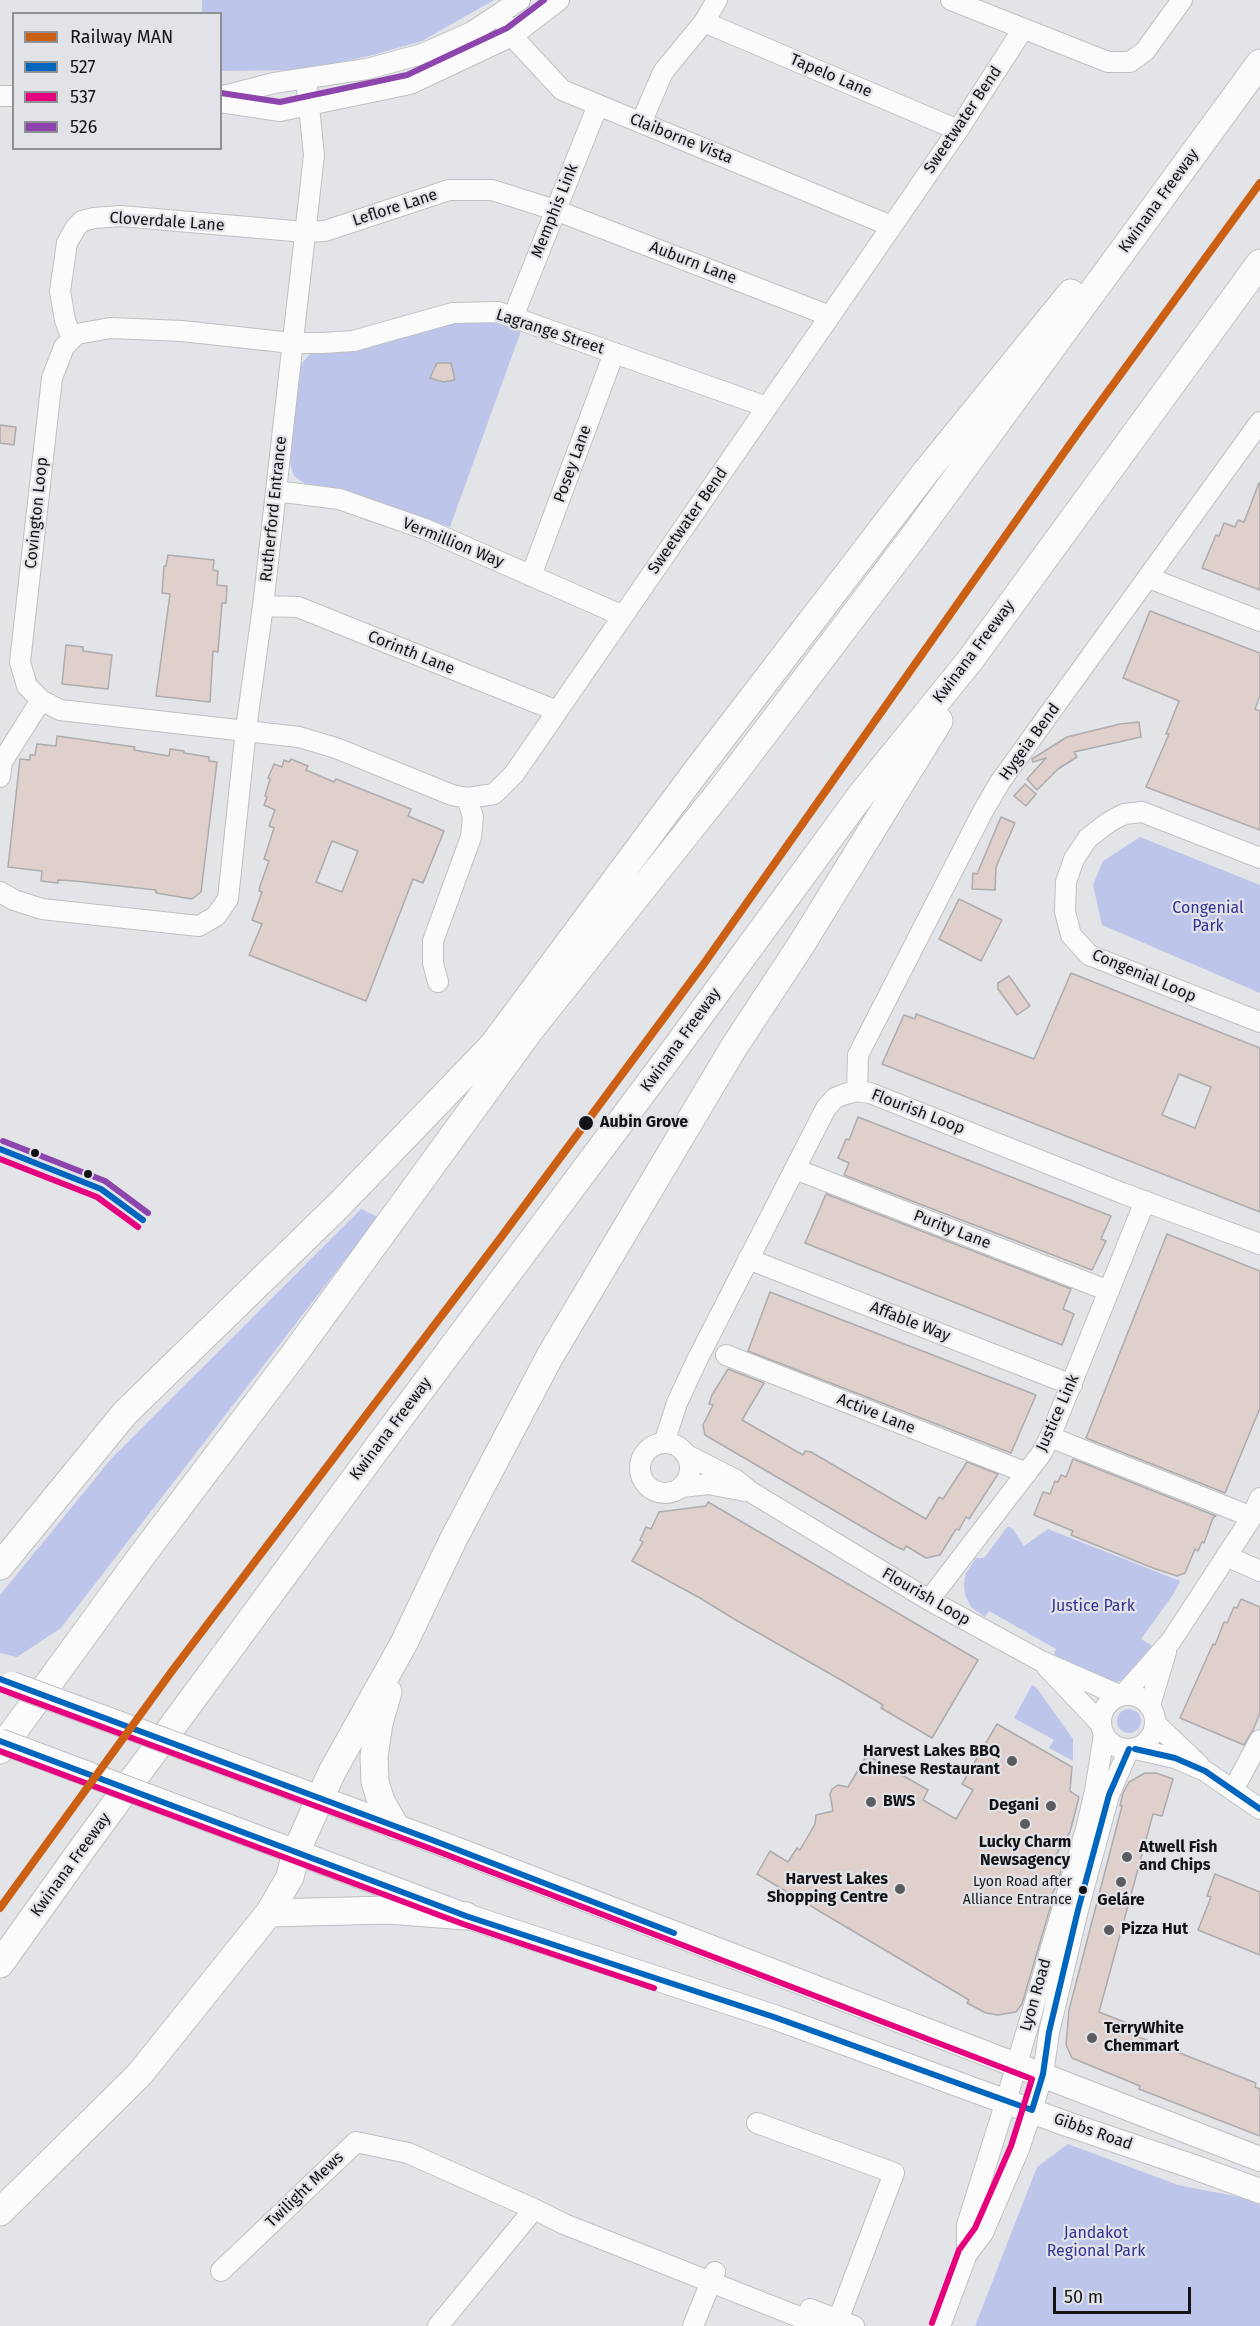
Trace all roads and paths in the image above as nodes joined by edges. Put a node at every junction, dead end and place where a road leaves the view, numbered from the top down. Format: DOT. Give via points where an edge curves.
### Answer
graph roads {
  1 [pos="520,0"];
  2 [pos="559,0"];
  3 [pos="717,0"];
  4 [pos="951,0"];
  5 [pos="1182,0"];
  6 [pos="500,15"];
  7 [pos="704,22"];
  8 [pos="1023,29"];
  9 [pos="512,36"];
  10 [pos="1260,63"];
  11 [pos="306,78"];
  12 [pos="222,99"];
  13 [pos="222,100"];
  14 [pos="309,105"];
  15 [pos="598,105"];
  16 [pos="641,123"];
  17 [pos="958,130"];
  18 [pos="555,210"];
  19 [pos="1148,216"];
  20 [pos="891,226"];
  21 [pos="305,232"];
  22 [pos="1260,263"];
  23 [pos="830,315"];
  24 [pos="513,317"];
  25 [pos="72,339"];
  26 [pos="292,343"];
  27 [pos="614,353"];
  28 [pos="767,407"];
  29 [pos="1260,422"];
  30 [pos="276,491"];
  31 [pos="531,576"];
  32 [pos="1149,578"];
  33 [pos="263,606"];
  34 [pos="623,616"];
  35 [pos="1260,621"];
  36 [pos="971,659"];
  37 [pos="41,700"];
  38 [pos="557,711"];
  39 [pos="246,729"];
  40 [pos="0,777"];
  41 [pos="467,798"];
  42 [pos="1260,858"];
  43 [pos="0,892"];
  44 [pos="438,982"];
  45 [pos="1260,1022"];
  46 [pos="857,1091"];
  47 [pos="795,1169"];
  48 [pos="1145,1201"];
  49 [pos="1260,1244"];
  50 [pos="748,1259"];
  51 [pos="1109,1291"];
  52 [pos="726,1354"];
  53 [pos="1072,1385"];
  54 [pos="1050,1437"];
  55 [pos="663,1443"];
  56 [pos="685,1454"];
  57 [pos="1027,1473"];
  58 [pos="682,1487"];
  59 [pos="751,1492"];
  60 [pos="1260,1498"];
  61 [pos="1252,1517"];
  62 [pos="1226,1556"];
  63 [pos="5,1557"];
  64 [pos="1260,1571"];
  65 [pos="929,1600"];
  66 [pos="1171,1641"];
  67 [pos="404,1643"];
  68 [pos="1041,1661"];
  69 [pos="6,1681"];
  70 [pos="1122,1696"];
  71 [pos="1153,1714"];
  72 [pos="1102,1729"];
  73 [pos="1260,1740"];
  74 [pos="0,1741"];
  75 [pos="1132,1749"];
  76 [pos="0,1750"];
  77 [pos="1205,1771"];
  78 [pos="1233,1790"];
  79 [pos="319,1799"];
  80 [pos="1260,1809"];
  81 [pos="395,1826"];
  82 [pos="297,1852"];
  83 [pos="269,1913"];
  84 [pos="466,1916"];
  85 [pos="0,1964"];
  86 [pos="1017,2063"];
  87 [pos="1042,2074"];
  88 [pos="1006,2101"];
  89 [pos="1032,2110"];
  90 [pos="757,2122"];
  91 [pos="1260,2159"];
  92 [pos="1260,2191"];
  93 [pos="534,2209"];
  94 [pos="0,2212"];
  95 [pos="967,2254"];
  96 [pos="221,2271"];
  97 [pos="712,2277"];
  98 [pos="826,2322"];
  99 [pos="438,2326"];
  100 [pos="693,2326"];
  101 [pos="940,2326"];
  1 -- 6 [label="street"];
  2 -- 9 [label="street"];
  3 -- 7 [label="street"];
  4 -- 8 [label="street"];
  5 -- 8 [label="street" via="1145,51 1130,62 1108,62"];
  6 -- 9 [label="street, Claiborne Vista"];
  6 -- 11 [label="street" via="422,54 367,69"];
  7 -- 16 [label="street" via="663,72"];
  7 -- 17 [label="street, Tapelo Lane"];
  8 -- 17 [label="street, Sweetwater Bend"];
  9 -- 14 [label="street" via="410,84"];
  9 -- 15 [label="street, Claiborne Vista" via="562,90"];
  10 -- 19 [label="highway, Kwinana Freeway"];
  11 -- 12 [label="street" via="274,83"];
  11 -- 14 [label="street, Rutherford Entrance"];
  13 -- 14 [label="street" via="279,111"];
  14 -- 21 [label="street, Rutherford Entrance" via="314,155"];
  15 -- 16 [label="street, Claiborne Vista"];
  15 -- 18 [label="street, Memphis Link"];
  16 -- 20 [label="street, Claiborne Vista"];
  17 -- 20 [label="street, Sweetwater Bend"];
  18 -- 21 [label="street, Leflore Lane" via="492,190 449,190 325,231"];
  18 -- 23 [label="street, Auburn Lane"];
  18 -- 24 [label="street, Memphis Link"];
  19 -- 63 [label="highway" via="1110,247 925,472 493,1045 339,1205 125,1413"];
  19 -- 76 [label="highway, Kwinana Freeway" via="733,775 530,1030"];
  20 -- 23 [label="street, Sweetwater Bend"];
  21 -- 25 [label="street, Cloverdale Lane" via="120,216 82,221 67,243 60,291"];
  21 -- 26 [label="street, Rutherford Entrance"];
  22 -- 36 [label="highway, Kwinana Freeway"];
  23 -- 28 [label="street, Sweetwater Bend"];
  24 -- 26 [label="street, Lagrange Street" via="498,312 453,313 353,340"];
  24 -- 27 [label="street, Lagrange Street"];
  25 -- 26 [label="street" via="77,334 110,328"];
  25 -- 37 [label="street, Covington Loop" via="64,347 52,378 20,662 27,686"];
  26 -- 30 [label="street, Rutherford Entrance"];
  27 -- 28 [label="street, Lagrange Street"];
  27 -- 31 [label="street, Posey Lane"];
  28 -- 34 [label="street, Sweetwater Bend"];
  29 -- 32 [label="street, Hygeia Bend"];
  30 -- 31 [label="street, Vermillion Way" via="339,499 425,529"];
  30 -- 33 [label="street, Rutherford Entrance"];
  31 -- 34 [label="street, Vermillion Way"];
  32 -- 35 [label="street"];
  32 -- 46 [label="street, Hygeia Bend" via="1000,782 982,813 858,1055"];
  33 -- 38 [label="street, Corinth Lane" via="297,607"];
  33 -- 39 [label="street, Rutherford Entrance"];
  34 -- 38 [label="street, Sweetwater Bend"];
  36 -- 67 [label="highway" via="958,690 734,1047 550,1356 453,1540"];
  36 -- 85 [label="highway, Kwinana Freeway" via="861,795"];
  37 -- 39 [label="street" via="60,710 98,716"];
  37 -- 40 [label="street" via="2,762"];
  38 -- 41 [label="street, Sweetwater Bend" via="514,774 494,794"];
  39 -- 41 [label="street, Sweetwater Bend" via="299,736"];
  39 -- 43 [label="street, Rutherford Entrance" via="228,898 216,916 199,926 42,909"];
  41 -- 44 [label="street" via="472,817 471,837 434,941 433,963"];
  42 -- 45 [label="street, Congenial Loop" via="1142,812 1124,814 1088,838 1074,859 1066,882 1065,912 1071,935 1089,955"];
  46 -- 47 [label="street, Flourish Loop" via="835,1098 826,1108"];
  46 -- 48 [label="street, Flourish Loop"];
  47 -- 50 [label="street, Flourish Loop"];
  47 -- 51 [label="street, Purity Lane"];
  48 -- 49 [label="street, Flourish Loop"];
  48 -- 51 [label="street, Justice Link"];
  50 -- 53 [label="street, Affable Way"];
  50 -- 55 [label="street, Flourish Loop" via="677,1403"];
  51 -- 53 [label="street, Justice Link"];
  52 -- 57 [label="street, Active Lane"];
  53 -- 54 [label="street, Justice Link"];
  54 -- 57 [label="street, Justice Link"];
  54 -- 61 [label="street"];
  55 -- 56 [label="street" via="676,1446"];
  55 -- 58 [label="street" via="652,1446 643,1455 639,1468 643,1482 661,1493"];
  56 -- 58 [label="street" via="690,1467"];
  56 -- 59 [label="street, Flourish Loop"];
  57 -- 65 [label="street, Justice Link"];
  58 -- 59 [label="street, Flourish Loop" via="708,1484"];
  59 -- 65 [label="street, Flourish Loop"];
  60 -- 61 [label="street"];
  61 -- 62 [label="street"];
  62 -- 64 [label="street"];
  62 -- 66 [label="street"];
  65 -- 68 [label="street, Flourish Loop"];
  66 -- 70 [label="street"];
  66 -- 71 [label="street" via="1158,1675"];
  67 -- 79 [label="highway"];
  67 -- 81 [label="highway" via="379,1723 374,1756 375,1782"];
  68 -- 70 [label="street, Flourish Loop"];
  68 -- 72 [label="street, Flourish Loop"];
  69 -- 79 [label="main road, bridge"];
  70 -- 71 [label="street" via="1138,1696"];
  70 -- 72 [label="street" via="1106,1707"];
  71 -- 75 [label="street" via="1149,1740"];
  71 -- 77 [label="street"];
  72 -- 75 [label="street" via="1114,1745"];
  72 -- 86 [label="street, Lyon Road" via="1086,1829"];
  73 -- 78 [label="street"];
  74 -- 82 [label="main road, Gibbs Road, bridge"];
  75 -- 77 [label="street" via="1175,1758"];
  75 -- 87 [label="street, Lyon Road" via="1109,1795 1053,2012"];
  77 -- 78 [label="street"];
  78 -- 80 [label="street"];
  79 -- 81 [label="main road"];
  79 -- 82 [label="highway"];
  81 -- 86 [label="main road"];
  82 -- 83 [label="highway" via="290,1877"];
  82 -- 84 [label="main road, Gibbs Road"];
  83 -- 84 [label="highway" via="388,1910"];
  83 -- 94 [label="highway" via="139,2075"];
  84 -- 88 [label="main road, Gibbs Road" via="774,2017"];
  86 -- 87 [label="main road"];
  86 -- 88 [label="street, Lyon Road"];
  87 -- 89 [label="street, Lyon Road"];
  87 -- 91 [label="main road"];
  88 -- 89 [label="main road, Gibbs Road"];
  88 -- 95 [label="street, Lyon Road" via="967,2225"];
  89 -- 92 [label="main road, Gibbs Road"];
  89 -- 95 [label="street, Lyon Road" via="983,2233"];
  90 -- 98 [label="street" via="894,2173"];
  93 -- 96 [label="street, Twilight Mews" via="408,2154 356,2142"];
  93 -- 97 [label="street, Twilight Mews" via="568,2214"];
  93 -- 99 [label="street"];
  95 -- 101 [label="street, Lyon Road"];
  97 -- 98 [label="street, Twilight Mews"];
  97 -- 100 [label="street"];
}
